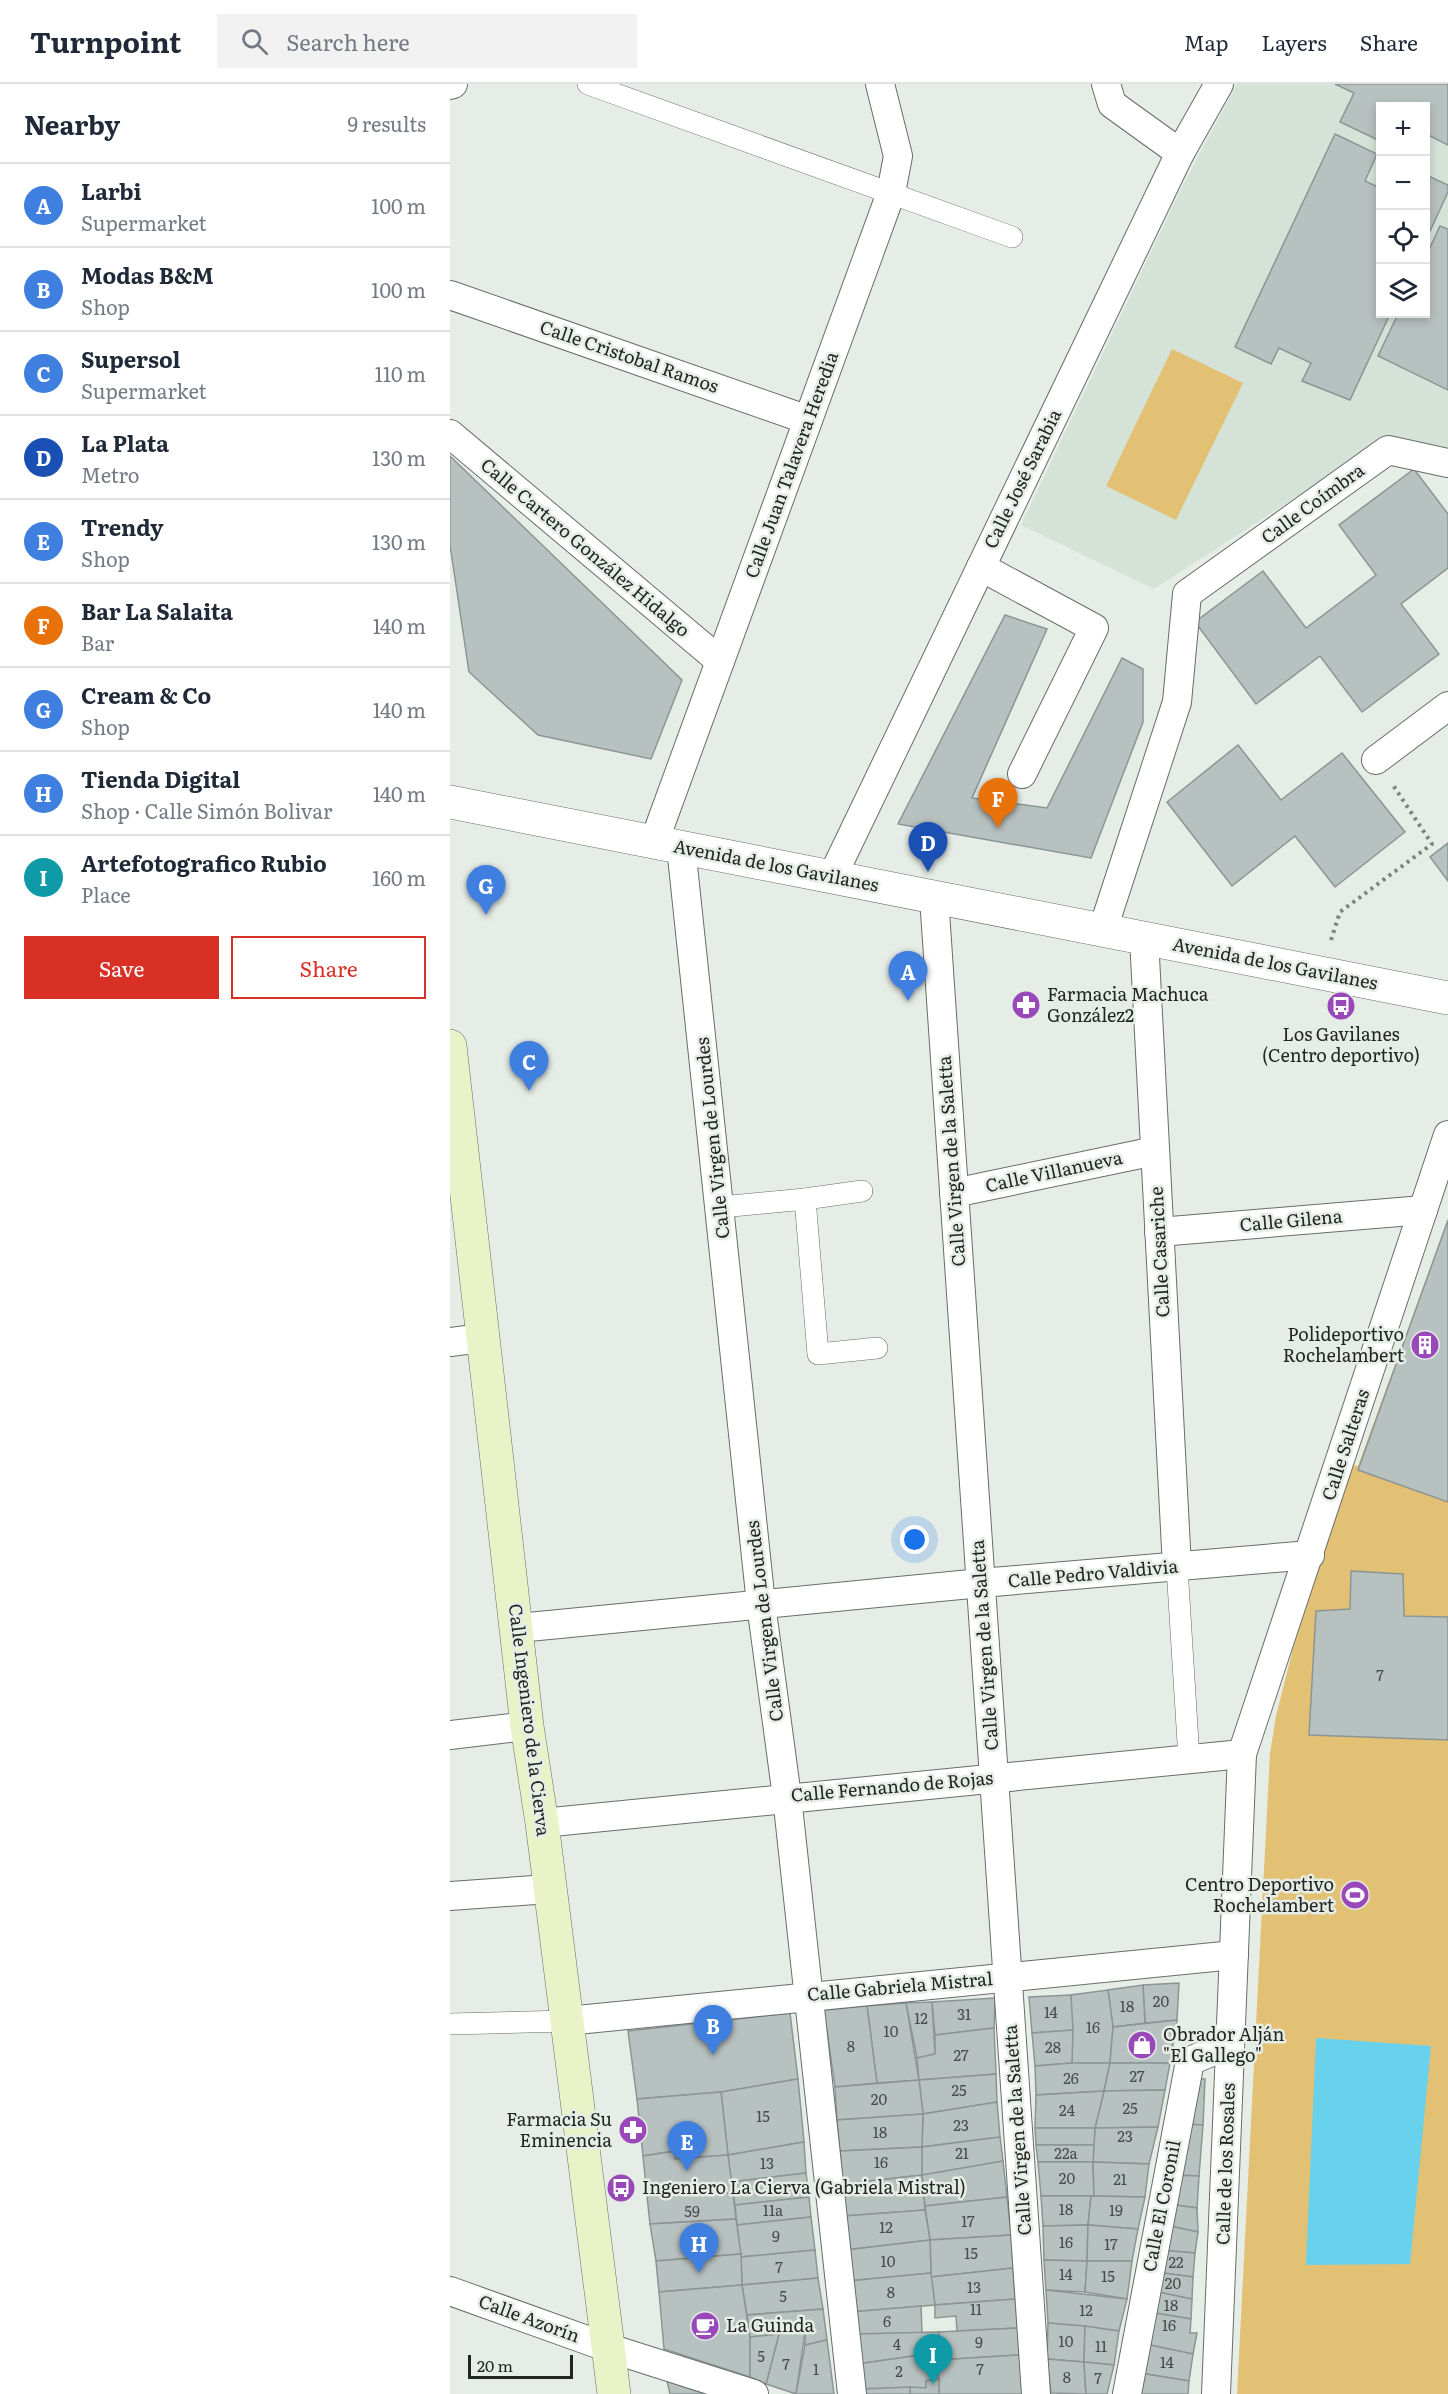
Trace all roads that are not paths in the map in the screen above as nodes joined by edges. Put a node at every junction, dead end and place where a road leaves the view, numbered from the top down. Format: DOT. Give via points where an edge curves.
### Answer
graph roads {
  1 [pos="588,84"];
  2 [pos="880,84"];
  3 [pos="1106,84"];
  4 [pos="1219,84"];
  5 [pos="1180,153"];
  6 [pos="891,193"];
  7 [pos="1012,237"];
  8 [pos="450,295"];
  9 [pos="808,420"];
  10 [pos="450,434"];
  11 [pos="1448,463"];
  12 [pos="981,567"];
  13 [pos="720,662"];
  14 [pos="1448,706"];
  15 [pos="1376,760"];
  16 [pos="1022,774"];
  17 [pos="450,802"];
  18 [pos="668,844"];
  19 [pos="832,877"];
  20 [pos="934,897"];
  21 [pos="1103,929"];
  22 [pos="1144,938"];
  23 [pos="1448,998"];
  24 [pos="450,1046"];
  25 [pos="1448,1135"];
  26 [pos="1155,1151"];
  27 [pos="862,1191"];
  28 [pos="954,1193"];
  29 [pos="805,1198"];
  30 [pos="721,1207"];
  31 [pos="1424,1210"];
  32 [pos="1159,1232"];
  33 [pos="466,1340"];
  34 [pos="877,1348"];
  35 [pos="1310,1555"];
  36 [pos="1177,1567"];
  37 [pos="981,1583"];
  38 [pos="761,1604"];
  39 [pos="518,1628"];
  40 [pos="527,1726"];
  41 [pos="450,1735"];
  42 [pos="1242,1754"];
  43 [pos="1189,1759"];
  44 [pos="994,1777"];
  45 [pos="787,1797"];
  46 [pos="542,1823"];
  47 [pos="549,1889"];
  48 [pos="450,1896"];
  49 [pos="1234,1955"];
  50 [pos="1007,1976"];
  51 [pos="808,1995"];
  52 [pos="567,2020"];
  53 [pos="450,2024"];
  54 [pos="1230,2044"];
  55 [pos="450,2291"];
  56 [pos="609,2348"];
  57 [pos="614,2394"];
  58 [pos="754,2394"];
  59 [pos="852,2394"];
  60 [pos="1036,2394"];
  61 [pos="1127,2394"];
  62 [pos="1216,2394"];
  1 -- 6 [label="street"];
  2 -- 6 [label="street, Calle Juan Talavera Heredia" via="898,156"];
  3 -- 5 [label="street" via="1112,104"];
  4 -- 5 [label="street, Calle José Sarabia"];
  5 -- 12 [label="street, Calle José Sarabia"];
  6 -- 7 [label="street"];
  6 -- 9 [label="street, Calle Juan Talavera Heredia"];
  8 -- 9 [label="street, Calle Cristobal Ramos"];
  9 -- 13 [label="street, Calle Juan Talavera Heredia"];
  10 -- 13 [label="street, Calle Cartero González Hidalgo"];
  11 -- 21 [label="street, Calle Coímbra" via="1388,450 1187,594 1177,702"];
  12 -- 16 [label="street" via="1094,628"];
  12 -- 19 [label="street, Calle José Sarabia"];
  13 -- 18 [label="street, Calle Juan Talavera Heredia"];
  14 -- 15 [label="street"];
  17 -- 18 [label="street, Avenida de los Gavilanes"];
  18 -- 19 [label="street, Avenida de los Gavilanes"];
  18 -- 30 [label="street, Calle Virgen de Lourdes"];
  19 -- 20 [label="street, Avenida de los Gavilanes"];
  20 -- 21 [label="street, Avenida de los Gavilanes"];
  20 -- 28 [label="street, Calle Virgen de la Saletta"];
  21 -- 22 [label="street, Avenida de los Gavilanes"];
  22 -- 23 [label="street, Avenida de los Gavilanes"];
  22 -- 26 [label="street, Calle Casariche"];
  24 -- 33 [label="main road, Calle Ingeniero de la Cierva"];
  25 -- 31 [label="street, Calle Salteras"];
  26 -- 28 [label="street, Calle Villanueva"];
  26 -- 32 [label="street, Calle Casariche"];
  27 -- 29 [label="street"];
  28 -- 37 [label="street, Calle Virgen de la Saletta"];
  29 -- 30 [label="street"];
  29 -- 34 [label="street" via="818,1354"];
  30 -- 38 [label="street, Calle Virgen de Lourdes"];
  31 -- 32 [label="street, Calle Gilena"];
  31 -- 35 [label="street, Calle Salteras"];
  32 -- 36 [label="street, Calle Casariche"];
  33 -- 39 [label="main road, Calle Ingeniero de la Cierva"];
  35 -- 36 [label="street, Calle Pedro Valdivia"];
  35 -- 42 [label="street, Calle Salteras"];
  36 -- 37 [label="street, Calle Pedro Valdivia"];
  36 -- 43 [label="street"];
  37 -- 38 [label="street, Calle Pedro Valdivia"];
  37 -- 44 [label="street, Calle Virgen de la Saletta"];
  38 -- 39 [label="street, Calle Pedro Valdivia"];
  38 -- 45 [label="street, Calle Virgen de Lourdes"];
  39 -- 40 [label="main road, Calle Ingeniero de la Cierva"];
  40 -- 41 [label="street"];
  40 -- 46 [label="main road, Calle Ingeniero de la Cierva"];
  42 -- 43 [label="street, Calle Fernando de Rojas"];
  42 -- 49 [label="street, Calle de los Rosales"];
  43 -- 44 [label="street, Calle Fernando de Rojas"];
  44 -- 45 [label="street, Calle Fernando de Rojas"];
  44 -- 50 [label="street, Calle Virgen de la Saletta"];
  45 -- 46 [label="street, Calle Fernando de Rojas"];
  45 -- 51 [label="street, Calle Virgen de Lourdes"];
  46 -- 47 [label="main road, Calle Ingeniero de la Cierva"];
  47 -- 48 [label="street"];
  47 -- 52 [label="main road, Calle Ingeniero de la Cierva"];
  49 -- 50 [label="street, Calle Gabriela Mistral"];
  49 -- 54 [label="street, Calle de los Rosales"];
  50 -- 51 [label="street, Calle Gabriela Mistral"];
  50 -- 60 [label="street, Calle Virgen de la Saletta"];
  51 -- 52 [label="street, Calle Gabriela Mistral"];
  51 -- 59 [label="street, Calle Virgen de Lourdes"];
  52 -- 53 [label="street"];
  52 -- 56 [label="main road, Calle Ingeniero de la Cierva"];
  54 -- 61 [label="street, Calle El Coronil" via="1190,2061"];
  54 -- 62 [label="street, Calle de los Rosales"];
  55 -- 56 [label="street, Calle Azorín"];
  56 -- 57 [label="main road, Calle Ingeniero de la Cierva"];
  56 -- 58 [label="street, Calle Azorín"];
}
